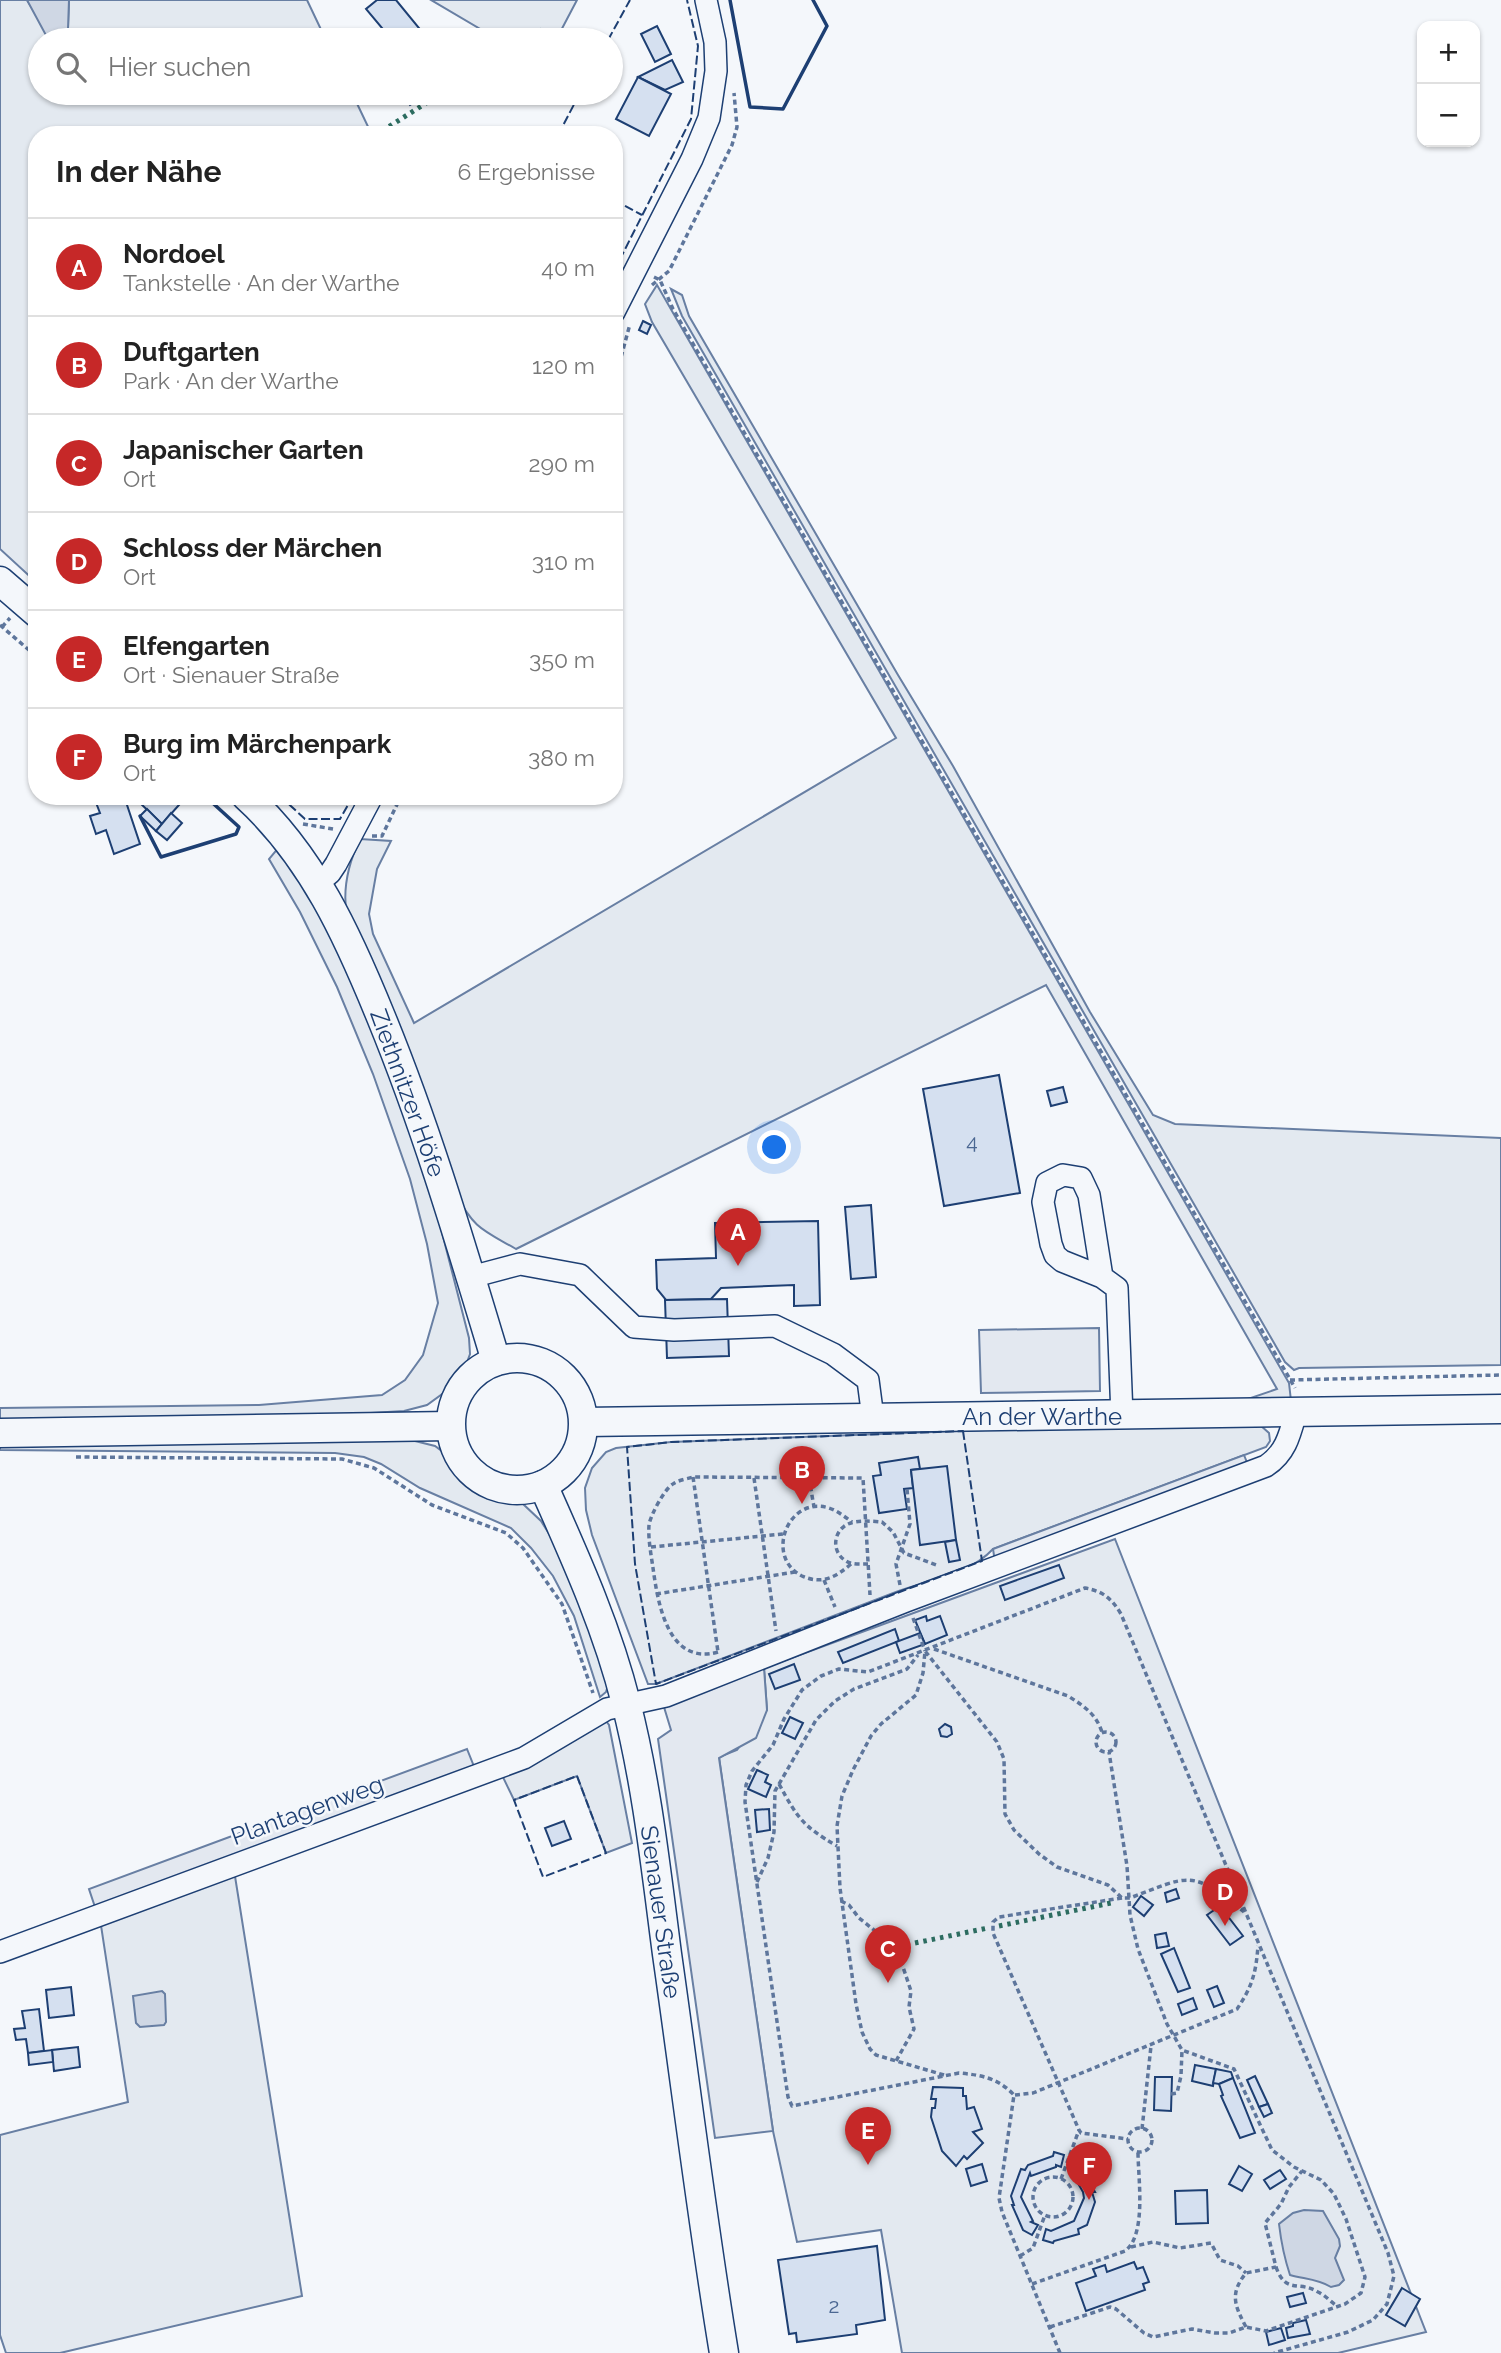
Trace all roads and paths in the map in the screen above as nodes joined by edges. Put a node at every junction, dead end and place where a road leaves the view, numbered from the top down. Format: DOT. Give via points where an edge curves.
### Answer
graph roads {
  1 [pos="706,0"];
  2 [pos="636,268"];
  3 [pos="623,294"];
  4 [pos="0,581"];
  5 [pos="28,605"];
  6 [pos="0,625"];
  7 [pos="28,649"];
  8 [pos="254,805"];
  9 [pos="368,805"];
  10 [pos="293,820"];
  11 [pos="354,833"];
  12 [pos="317,883"];
  13 [pos="471,1277"];
  14 [pos="1102,1277"];
  15 [pos="496,1361"];
  16 [pos="1501,1375"];
  17 [pos="1290,1380"];
  18 [pos="1501,1409"];
  19 [pos="1296,1412"];
  20 [pos="1122,1416"];
  21 [pos="873,1418"];
  22 [pos="584,1422"];
  23 [pos="450,1426"];
  24 [pos="0,1433"];
  25 [pos="67,1457"];
  26 [pos="693,1477"];
  27 [pos="754,1478"];
  28 [pos="809,1478"];
  29 [pos="544,1485"];
  30 [pos="907,1489"];
  31 [pos="814,1507"];
  32 [pos="852,1522"];
  33 [pos="865,1522"];
  34 [pos="783,1534"];
  35 [pos="762,1536"];
  36 [pos="702,1542"];
  37 [pos="651,1548"];
  38 [pos="900,1548"];
  39 [pos="852,1564"];
  40 [pos="868,1564"];
  41 [pos="795,1572"];
  42 [pos="768,1576"];
  43 [pos="824,1580"];
  44 [pos="949,1585"];
  45 [pos="708,1586"];
  46 [pos="899,1591"];
  47 [pos="880,1592"];
  48 [pos="656,1594"];
  49 [pos="847,1605"];
  50 [pos="788,1627"];
  51 [pos="729,1648"];
  52 [pos="932,1648"];
  53 [pos="925,1651"];
  54 [pos="718,1652"];
  55 [pos="920,1653"];
  56 [pos="626,1704"];
  57 [pos="599,1712"];
  58 [pos="1102,1732"];
  59 [pos="1109,1752"];
  60 [pos="779,1784"];
  61 [pos="837,1846"];
  62 [pos="757,1883"];
  63 [pos="1122,1898"];
  64 [pos="1130,1898"];
  65 [pos="841,1901"];
  66 [pos="1245,1913"];
  67 [pos="1258,1944"];
  68 [pos="0,1952"];
  69 [pos="1173,2037"];
  70 [pos="1151,2046"];
  71 [pos="1182,2050"];
  72 [pos="896,2061"];
  73 [pos="948,2076"];
  74 [pos="1058,2083"];
  75 [pos="1171,2094"];
  76 [pos="1014,2095"];
  77 [pos="1142,2129"];
  78 [pos="1079,2130"];
  79 [pos="1128,2139"];
  80 [pos="1138,2152"];
  81 [pos="1302,2171"];
  82 [pos="1061,2179"];
  83 [pos="1045,2215"];
  84 [pos="1131,2247"];
  85 [pos="1020,2256"];
  86 [pos="1276,2267"];
  87 [pos="1246,2273"];
  88 [pos="1032,2284"];
  89 [pos="1337,2306"];
  90 [pos="1049,2327"];
  91 [pos="1246,2327"];
  92 [pos="724,2353"];
  93 [pos="1060,2353"];
  94 [pos="1274,2353"];
  1 -- 2 [label="street" via="716,71 709,118"];
  2 -- 3 [label="street"];
  2 -- 17 [label="path" via="660,280"];
  4 -- 5 [label="main road"];
  6 -- 7 [label="path"];
  8 -- 12 [label="main road, Ziethnitzer Höfe" via="287,840"];
  9 -- 11 [label="street"];
  10 -- 11 [label="path"];
  11 -- 12 [label="street" via="337,864"];
  12 -- 13 [label="main road, Ziethnitzer Höfe" via="390,1039"];
  13 -- 15 [label="main road, Ziethnitzer Höfe"];
  13 -- 21 [label="street" via="520,1264 580,1276 634,1327 775,1326 833,1354 868,1380"];
  14 -- 14 [label="street" via="1055,1255 1043,1202 1047,1183 1063,1175 1081,1178 1089,1195"];
  14 -- 20 [label="street" via="1118,1288"];
  15 -- 22 [label="main road" via="516,1357 555,1369 570,1383"];
  15 -- 23 [label="main road" via="462,1386"];
  16 -- 17 [label="path"];
  17 -- 19 [label="path" via="1296,1389"];
  18 -- 19 [label="main road, An der Warthe"];
  19 -- 20 [label="main road, An der Warthe"];
  19 -- 44 [label="street, Plantagenweg" via="1284,1448 1266,1466"];
  20 -- 21 [label="main road, An der Warthe"];
  21 -- 22 [label="main road, An der Warthe"];
  22 -- 29 [label="main road" via="574,1460"];
  23 -- 24 [label="main road"];
  23 -- 29 [label="main road" via="461,1461 474,1475 508,1491"];
  25 -- 57 [label="path" via="342,1459 374,1468 432,1505 506,1534 523,1548 562,1604"];
  26 -- 27 [label="path"];
  26 -- 36 [label="path"];
  26 -- 37 [label="path" via="671,1484 659,1502 649,1523"];
  27 -- 28 [label="path"];
  27 -- 35 [label="path"];
  28 -- 31 [label="path"];
  28 -- 33 [label="path" via="863,1478"];
  29 -- 56 [label="main road, Sienauer Straße" via="588,1585"];
  30 -- 38 [label="path" via="910,1524"];
  31 -- 32 [label="path" via="828,1508"];
  31 -- 34 [label="path" via="800,1511"];
  32 -- 33 [label="path"];
  32 -- 39 [label="path" via="840,1530 835,1543 840,1556"];
  33 -- 38 [label="path" via="885,1524"];
  33 -- 40 [label="path"];
  34 -- 35 [label="path"];
  34 -- 41 [label="path" via="782,1548"];
  35 -- 36 [label="path"];
  35 -- 42 [label="path"];
  36 -- 37 [label="path"];
  36 -- 45 [label="path"];
  37 -- 48 [label="path"];
  38 -- 44 [label="path" via="940,1567"];
  38 -- 46 [label="path" via="896,1566"];
  39 -- 40 [label="path"];
  39 -- 43 [label="path"];
  40 -- 47 [label="path" via="870,1596"];
  41 -- 42 [label="path"];
  41 -- 43 [label="path"];
  42 -- 45 [label="path"];
  42 -- 50 [label="path" via="776,1631"];
  43 -- 49 [label="path" via="835,1609"];
  44 -- 46 [label="street, Plantagenweg"];
  45 -- 48 [label="path"];
  45 -- 54 [label="path"];
  46 -- 53 [label="path"];
  46 -- 56 [label="street, Plantagenweg" via="666,1696"];
  48 -- 54 [label="path" via="666,1626 681,1646 693,1654"];
  51 -- 54 [label="path"];
  52 -- 53 [label="path"];
  52 -- 58 [label="path" via="1068,1696 1087,1708"];
  52 -- 66 [label="path" via="1085,1588 1112,1599"];
  53 -- 55 [label="path"];
  53 -- 61 [label="path" via="916,1695 881,1724 853,1770 842,1796"];
  53 -- 63 [label="path" via="997,1742 1004,1759 1005,1814 1014,1830 1057,1867 1108,1885"];
  55 -- 60 [label="path" via="907,1669 835,1701 816,1720"];
  55 -- 62 [label="path" via="868,1672 839,1668 802,1690 746,1785"];
  56 -- 57 [label="street, Plantagenweg"];
  56 -- 92 [label="main road, Sienauer Straße" via="652,1844"];
  57 -- 68 [label="street, Plantagenweg" via="524,1758"];
  58 -- 59 [label="path" via="1097,1747"];
  58 -- 59 [label="path" via="1116,1739"];
  59 -- 64 [label="path"];
  60 -- 61 [label="path" via="796,1816"];
  60 -- 62 [label="path" via="774,1832"];
  61 -- 65 [label="path"];
  62 -- 73 [label="path" via="792,2106"];
  63 -- 64 [label="path"];
  63 -- 74 [label="path" via="999,1917 993,1922 993,1933"];
  64 -- 66 [label="path" via="1178,1880 1194,1879 1216,1888"];
  64 -- 69 [label="path" via="1138,1949"];
  65 -- 72 [label="path" via="862,2032 876,2055"];
  65 -- 72 [label="path" via="874,1930 906,1974 914,2029"];
  66 -- 67 [label="path"];
  67 -- 69 [label="path" via="1250,1990 1237,2009"];
  67 -- 94 [label="path" via="1394,2276 1387,2304 1373,2320"];
  69 -- 70 [label="path"];
  69 -- 71 [label="path"];
  70 -- 74 [label="path"];
  70 -- 77 [label="path"];
  71 -- 75 [label="path" via="1180,2085"];
  71 -- 81 [label="path" via="1236,2072 1272,2150"];
  72 -- 73 [label="path"];
  73 -- 76 [label="path" via="985,2076"];
  74 -- 76 [label="path"];
  74 -- 78 [label="path"];
  76 -- 85 [label="path" via="999,2198"];
  77 -- 79 [label="path" via="1134,2130"];
  77 -- 80 [label="path" via="1152,2140 1149,2148"];
  78 -- 79 [label="path"];
  78 -- 82 [label="path"];
  79 -- 80 [label="path" via="1131,2149"];
  80 -- 84 [label="path" via="1139,2229"];
  81 -- 86 [label="path" via="1266,2221"];
  81 -- 89 [label="path" via="1321,2180 1334,2194 1365,2277 1361,2293"];
  82 -- 83 [label="path" via="1073,2195 1069,2208 1058,2216"];
  82 -- 83 [label="path" via="1043,2179 1035,2188 1033,2201"];
  83 -- 85 [label="path" via="1033,2248"];
  84 -- 87 [label="path" via="1153,2242 1180,2248 1211,2243 1220,2260"];
  84 -- 88 [label="path"];
  85 -- 88 [label="path"];
  86 -- 87 [label="path"];
  86 -- 89 [label="path" via="1286,2284 1317,2291"];
  87 -- 91 [label="path" via="1234,2304"];
  88 -- 90 [label="path"];
  89 -- 91 [label="path" via="1266,2331"];
  90 -- 91 [label="path" via="1110,2307 1153,2337 1192,2329 1229,2333"];
  90 -- 93 [label="path"];
}
